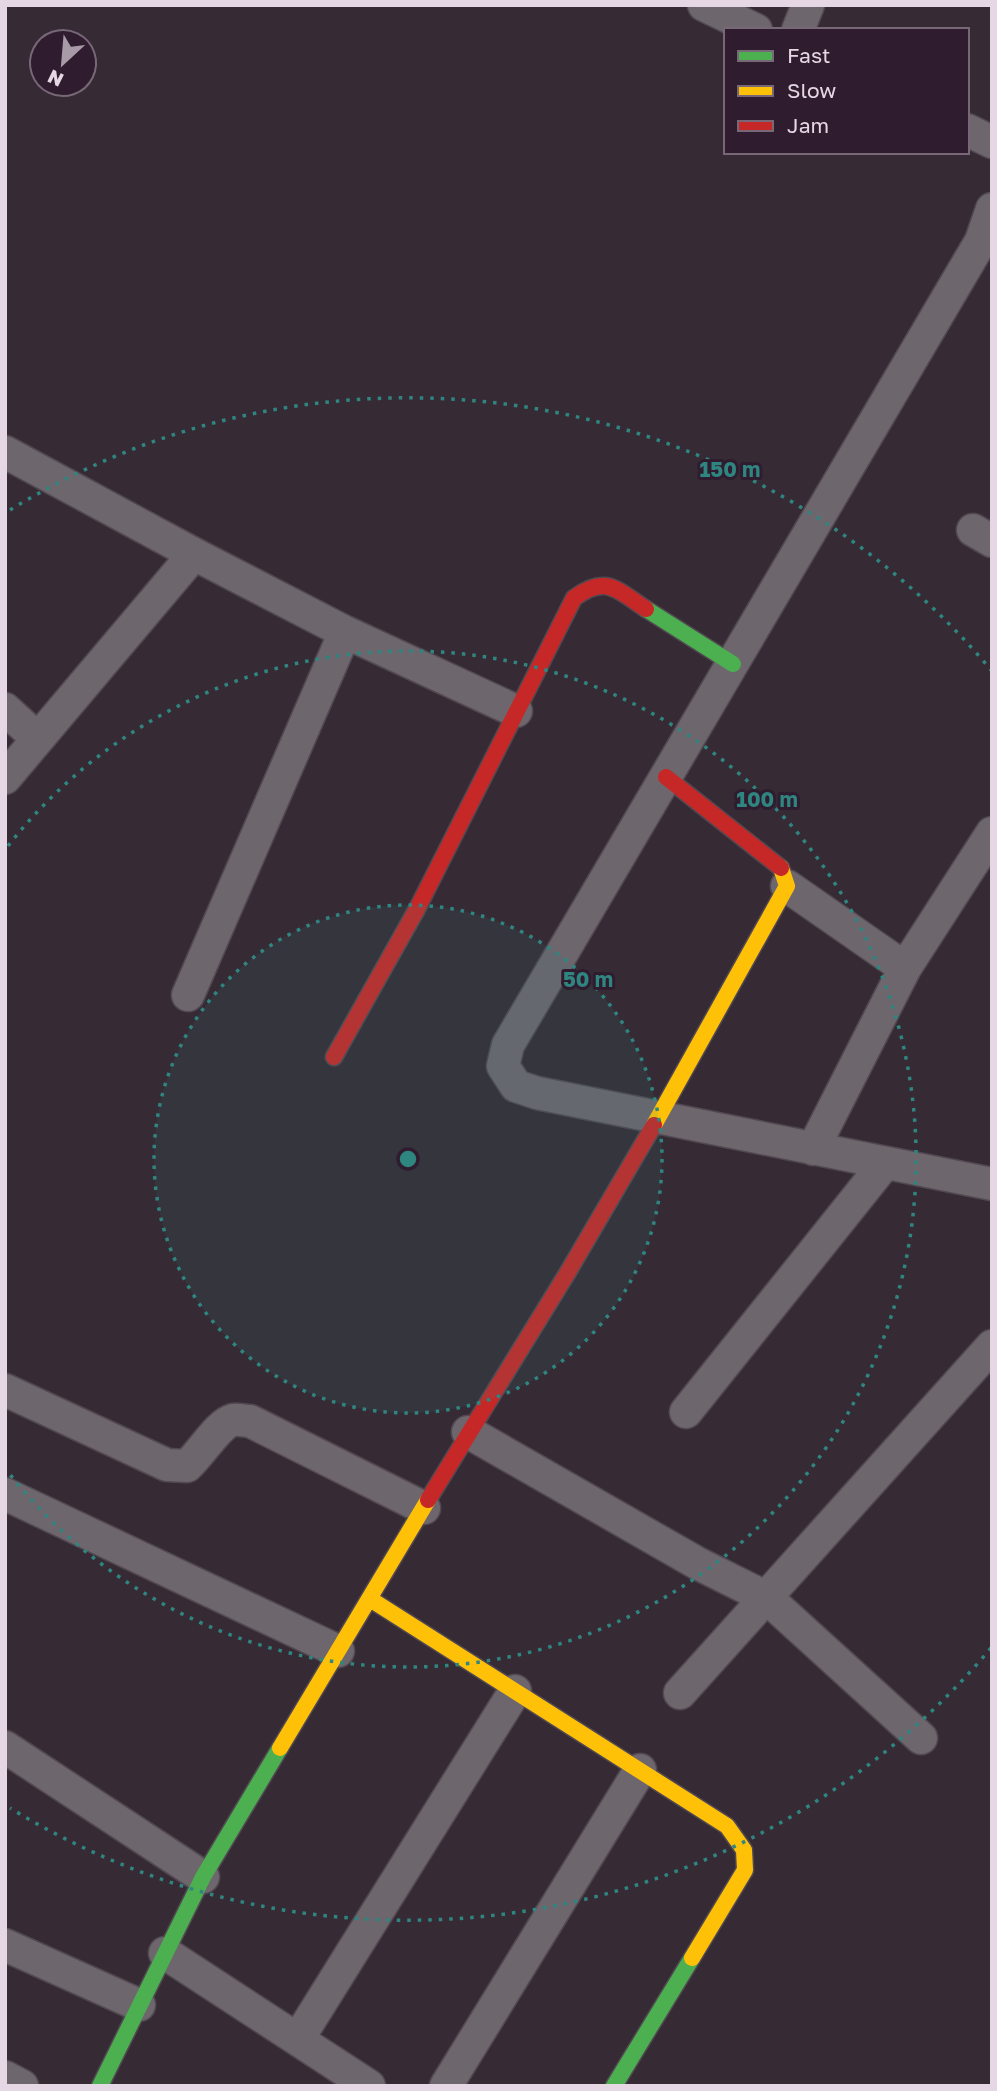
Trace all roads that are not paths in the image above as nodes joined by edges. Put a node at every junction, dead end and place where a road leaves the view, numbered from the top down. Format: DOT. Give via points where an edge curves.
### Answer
graph roads {
  1 [pos="704,5"];
  2 [pos="808,5"];
  3 [pos="752,28"];
  4 [pos="799,28"];
  5 [pos="969,131"];
  6 [pos="992,142"];
  7 [pos="992,209"];
  8 [pos="10,463"];
  9 [pos="194,554"];
  10 [pos="345,632"];
  11 [pos="733,664"];
  12 [pos="5,709"];
  13 [pos="516,711"];
  14 [pos="38,740"];
  15 [pos="666,777"];
  16 [pos="5,778"];
  17 [pos="992,832"];
  18 [pos="787,886"];
  19 [pos="905,968"];
  20 [pos="188,995"];
  21 [pos="334,1057"];
  22 [pos="659,1117"];
  23 [pos="813,1149"];
  24 [pos="885,1163"];
  25 [pos="990,1182"];
  26 [pos="992,1346"];
  27 [pos="5,1390"];
  28 [pos="686,1412"];
  29 [pos="468,1432"];
  30 [pos="5,1494"];
  31 [pos="424,1508"];
  32 [pos="370,1598"];
  33 [pos="766,1598"];
  34 [pos="338,1651"];
  35 [pos="515,1691"];
  36 [pos="680,1693"];
  37 [pos="921,1738"];
  38 [pos="5,1747"];
  39 [pos="640,1770"];
  40 [pos="203,1877"];
  41 [pos="5,1945"];
  42 [pos="165,1953"];
  43 [pos="139,2005"];
  44 [pos="298,2039"];
  45 [pos="5,2077"];
  46 [pos="22,2086"];
  47 [pos="100,2086"];
  48 [pos="369,2086"];
  49 [pos="446,2086"];
  50 [pos="614,2086"];
  1 -- 3 [label="street"];
  2 -- 4 [label="street"];
  5 -- 6 [label="street"];
  7 -- 11 [label="street" via="981,241"];
  8 -- 9 [label="street"];
  9 -- 10 [label="street"];
  9 -- 14 [label="street"];
  10 -- 13 [label="street"];
  10 -- 20 [label="street"];
  11 -- 13 [label="street" via="611,586 590,586 574,598"];
  11 -- 15 [label="street"];
  12 -- 14 [label="street"];
  13 -- 21 [label="street" via="417,909"];
  14 -- 16 [label="street"];
  15 -- 18 [label="street" via="783,869"];
  15 -- 22 [label="street" via="509,1045 503,1066 516,1086 537,1093"];
  17 -- 19 [label="street"];
  18 -- 19 [label="street"];
  18 -- 22 [label="street"];
  19 -- 23 [label="street"];
  22 -- 23 [label="street"];
  22 -- 29 [label="street"];
  23 -- 24 [label="street"];
  24 -- 25 [label="street"];
  24 -- 28 [label="street"];
  26 -- 33 [label="street"];
  27 -- 31 [label="street" via="167,1465 187,1466 219,1429 233,1420 250,1421"];
  29 -- 31 [label="street"];
  29 -- 33 [label="street"];
  30 -- 34 [label="street"];
  31 -- 32 [label="street"];
  32 -- 34 [label="street"];
  32 -- 35 [label="street"];
  33 -- 36 [label="street"];
  33 -- 37 [label="street"];
  34 -- 40 [label="street"];
  35 -- 39 [label="street"];
  35 -- 44 [label="street"];
  38 -- 40 [label="street"];
  39 -- 49 [label="street"];
  39 -- 50 [label="street" via="727,1826 744,1850 745,1870"];
  40 -- 42 [label="street"];
  41 -- 43 [label="street"];
  42 -- 43 [label="street"];
  42 -- 44 [label="street"];
  43 -- 47 [label="street"];
  44 -- 48 [label="street"];
  45 -- 46 [label="street"];
}
